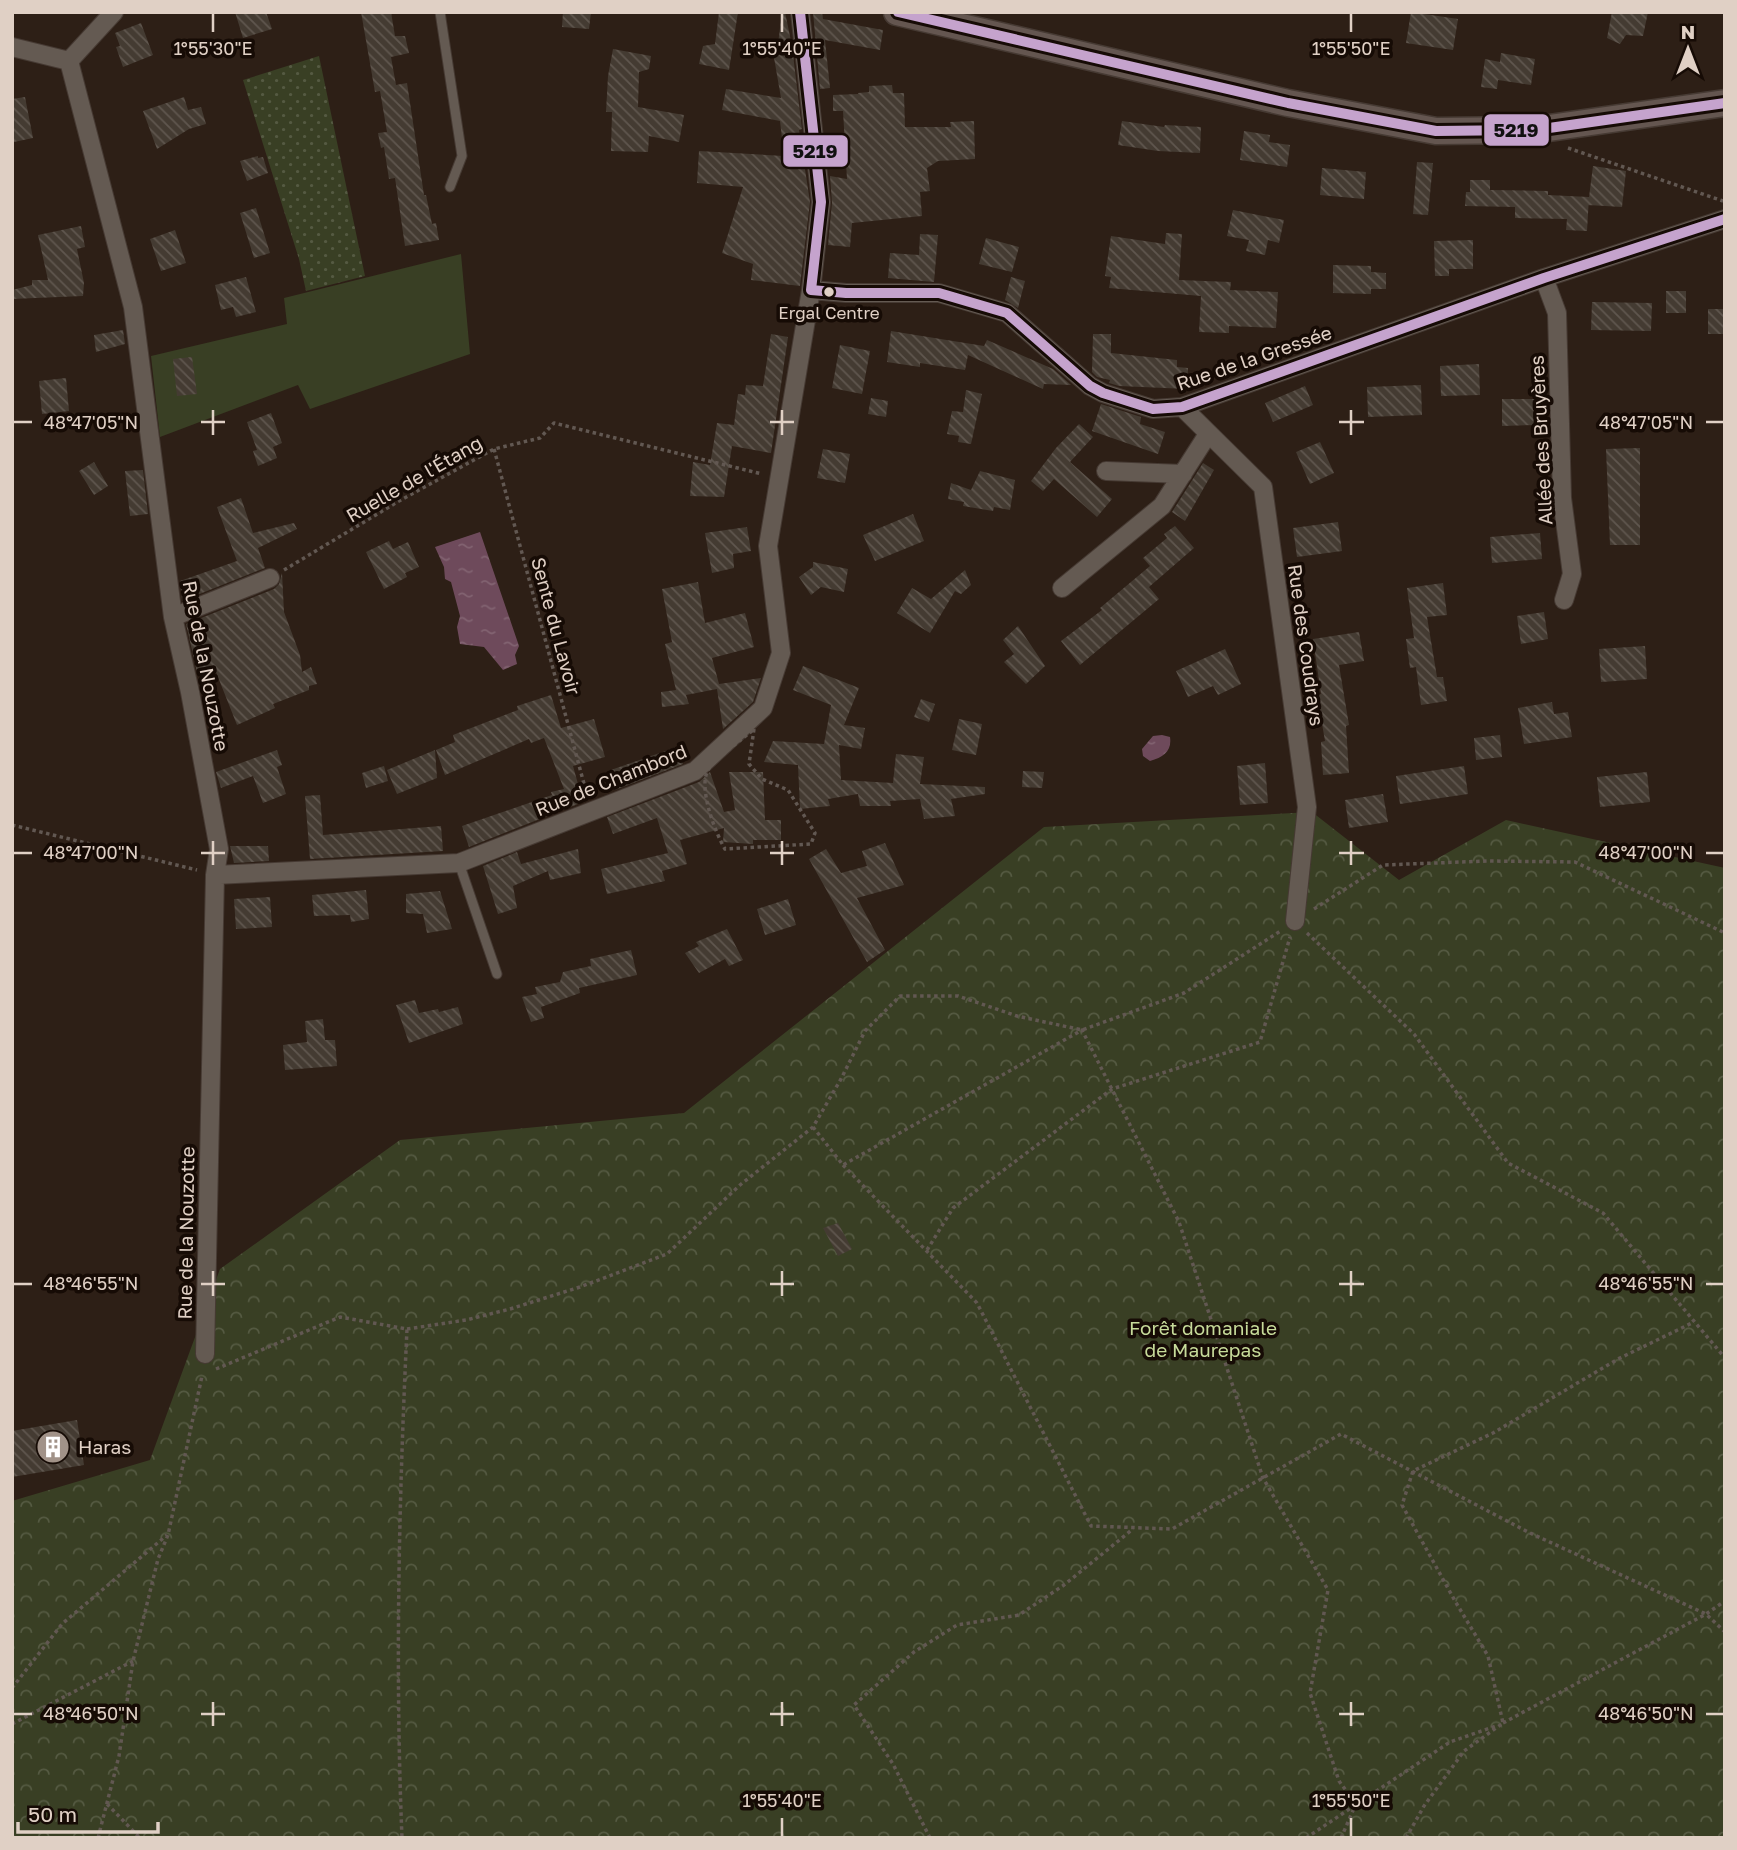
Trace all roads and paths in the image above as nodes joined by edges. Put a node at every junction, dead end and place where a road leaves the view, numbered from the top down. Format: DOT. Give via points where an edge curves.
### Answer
graph roads {
  1 [pos="114,12"];
  2 [pos="440,12"];
  3 [pos="800,12"];
  4 [pos="897,12"];
  5 [pos="12,47"];
  6 [pos="69,61"];
  7 [pos="1725,103"];
  8 [pos="1567,148"];
  9 [pos="450,187"];
  10 [pos="1725,201"];
  11 [pos="1725,219"];
  12 [pos="1545,278"];
  13 [pos="811,290"];
  14 [pos="1182,407"];
  15 [pos="1208,434"];
  16 [pos="494,449"];
  17 [pos="1106,471"];
  18 [pos="1183,474"];
  19 [pos="780,477"];
  20 [pos="270,578"];
  21 [pos="1062,588"];
  22 [pos="1563,600"];
  23 [pos="173,617"];
  24 [pos="762,779"];
  25 [pos="591,811"];
  26 [pos="12,825"];
  27 [pos="459,863"];
  28 [pos="215,875"];
  29 [pos="1295,921"];
  30 [pos="1725,933"];
  31 [pos="497,974"];
  32 [pos="1082,1030"];
  33 [pos="1112,1089"];
  34 [pos="813,1127"];
  35 [pos="843,1165"];
  36 [pos="927,1250"];
  37 [pos="1695,1322"];
  38 [pos="407,1329"];
  39 [pos="205,1354"];
  40 [pos="1725,1358"];
  41 [pos="214,1370"];
  42 [pos="1413,1471"];
  43 [pos="1263,1478"];
  44 [pos="1134,1527"];
  45 [pos="168,1535"];
  46 [pos="1725,1601"];
  47 [pos="1706,1614"];
  48 [pos="1725,1632"];
  49 [pos="133,1661"];
  50 [pos="12,1688"];
  51 [pos="1503,1723"];
  52 [pos="12,1724"];
  53 [pos="107,1803"];
  54 [pos="1356,1804"];
  55 [pos="97,1838"];
  56 [pos="140,1838"];
  57 [pos="402,1838"];
  58 [pos="930,1838"];
  59 [pos="1306,1838"];
  60 [pos="1341,1838"];
  61 [pos="1406,1838"];
  1 -- 6 [label="street"];
  2 -- 9 [label="lane" via="462,156"];
  3 -- 13 [label="street, Rue de Chambord" via="821,202"];
  4 -- 7 [label="street" via="1287,103 1436,131 1535,130"];
  5 -- 6 [label="street"];
  6 -- 23 [label="street, Rue de la Nouzotte" via="133,307"];
  8 -- 10 [label="path"];
  11 -- 12 [label="street, Rue de la Gressée"];
  12 -- 14 [label="street, Rue de la Gressée"];
  12 -- 22 [label="street, Allée des Bruyères" via="1557,313 1562,498 1572,574"];
  13 -- 14 [label="street, Rue de la Gressée" via="939,293 1007,313 1103,393 1153,409"];
  13 -- 19 [label="street, Rue de Chambord"];
  14 -- 15 [label="street, Rue des Coudrays"];
  15 -- 18 [label="street"];
  15 -- 29 [label="street, Rue des Coudrays" via="1263,487 1307,807"];
  16 -- 19 [label="path, Ruelle de l'Étang" via="540,438 554,423"];
  16 -- 20 [label="path, Ruelle de l'Étang"];
  16 -- 25 [label="path, Sente du Lavoir"];
  17 -- 18 [label="street"];
  18 -- 21 [label="street" via="1162,506"];
  19 -- 25 [label="street, Rue de Chambord" via="768,547 781,653 763,708 695,771"];
  20 -- 23 [label="street"];
  23 -- 28 [label="street, Rue de la Nouzotte" via="219,849"];
  24 -- 24 [label="path" via="788,790 815,833 811,844 725,849 715,831 704,783 708,768 754,729 750,764"];
  25 -- 27 [label="street, Rue de Chambord"];
  26 -- 28 [label="path"];
  27 -- 28 [label="street, Rue de Chambord"];
  27 -- 31 [label="lane"];
  28 -- 39 [label="street, Rue de la Nouzotte"];
  29 -- 30 [label="path" via="1383,865 1575,862"];
  29 -- 32 [label="path" via="1184,993"];
  29 -- 33 [label="path" via="1260,1042"];
  29 -- 37 [label="path" via="1413,1034 1508,1163 1603,1213"];
  32 -- 33 [label="path"];
  32 -- 34 [label="path" via="1017,1016 958,996 901,996 865,1031"];
  32 -- 35 [label="path"];
  33 -- 36 [label="path" via="953,1208"];
  33 -- 43 [label="path" via="1178,1222"];
  34 -- 35 [label="path"];
  34 -- 38 [label="path" via="740,1185 667,1254 510,1309"];
  35 -- 36 [label="path"];
  36 -- 44 [label="path" via="976,1303 1091,1526"];
  37 -- 40 [label="path"];
  37 -- 42 [label="path" via="1618,1359 1493,1433"];
  38 -- 41 [label="path" via="340,1317"];
  38 -- 57 [label="path" via="400,1582"];
  39 -- 45 [label="path"];
  42 -- 43 [label="path" via="1341,1434"];
  42 -- 47 [label="path" via="1530,1533"];
  42 -- 51 [label="path" via="1402,1505 1488,1656"];
  43 -- 44 [label="path" via="1172,1529"];
  43 -- 54 [label="path" via="1328,1590 1310,1693 1339,1781"];
  44 -- 58 [label="path" via="1064,1585 1019,1615 957,1625 914,1652 854,1705 892,1764"];
  45 -- 49 [label="path"];
  45 -- 50 [label="path" via="62,1625"];
  46 -- 47 [label="path"];
  47 -- 48 [label="path"];
  47 -- 51 [label="path"];
  49 -- 52 [label="path"];
  49 -- 53 [label="path" via="120,1756"];
  51 -- 54 [label="path" via="1450,1742"];
  51 -- 61 [label="path" via="1464,1751"];
  53 -- 55 [label="path"];
  53 -- 56 [label="path"];
  54 -- 59 [label="path"];
  54 -- 60 [label="path"];
}
